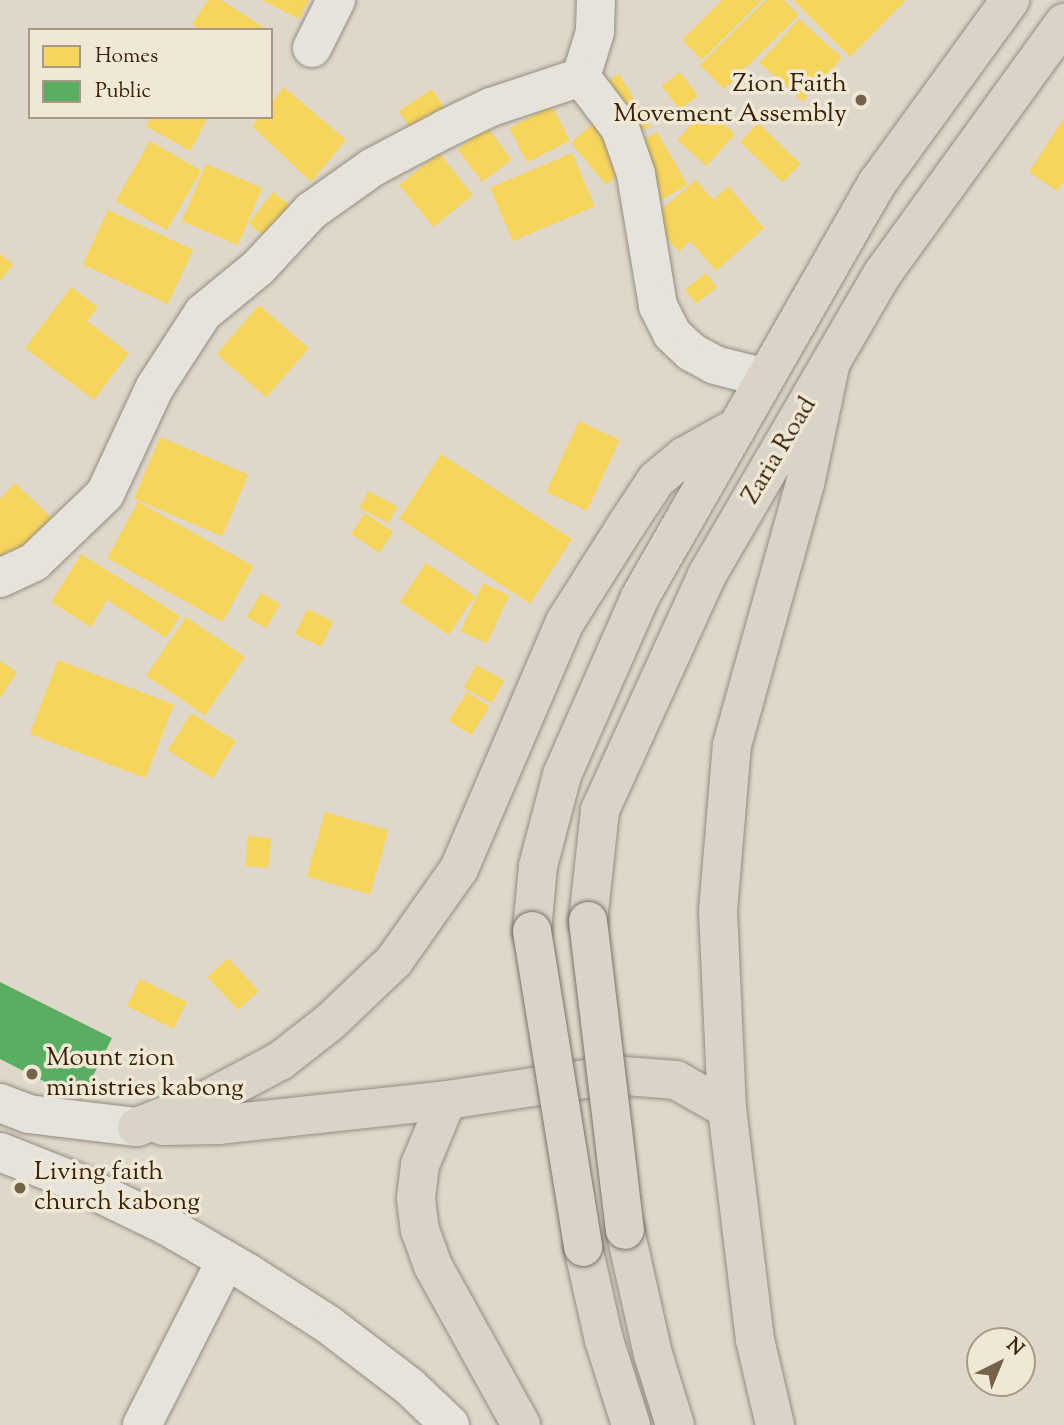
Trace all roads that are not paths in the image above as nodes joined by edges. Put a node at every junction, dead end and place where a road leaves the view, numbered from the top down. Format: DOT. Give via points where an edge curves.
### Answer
graph roads {
  1 [pos="336,0"];
  2 [pos="596,0"];
  3 [pos="1010,0"];
  4 [pos="1064,23"];
  5 [pos="312,48"];
  6 [pos="581,77"];
  7 [pos="831,366"];
  8 [pos="762,377"];
  9 [pos="730,432"];
  10 [pos="0,578"];
  11 [pos="447,1100"];
  12 [pos="0,1103"];
  13 [pos="727,1109"];
  14 [pos="136,1127"];
  15 [pos="0,1152"];
  16 [pos="226,1260"];
  17 [pos="142,1425"];
  18 [pos="450,1425"];
  19 [pos="521,1425"];
  20 [pos="631,1425"];
  21 [pos="675,1425"];
  22 [pos="775,1425"];
  1 -- 5 [label="street"];
  2 -- 6 [label="street" via="595,32"];
  3 -- 8 [label="highway" via="878,182"];
  4 -- 7 [label="highway, Zaria Road" via="883,273"];
  6 -- 8 [label="street" via="620,128 636,174 658,306 672,334 715,365"];
  6 -- 10 [label="street" via="491,107 445,129 373,167 311,211 258,268 203,313 155,387 105,495 34,562"];
  7 -- 13 [label="highway" via="805,484 732,744 718,911"];
  7 -- 21 [label="highway, Zaria Road, bridge" via="707,575 622,756 593,841 588,920 625,1230"];
  8 -- 9 [label="highway"];
  9 -- 14 [label="highway" via="685,456 656,480 627,524 565,622 459,869 394,961 368,989 280,1061 210,1098"];
  9 -- 20 [label="highway, bridge" via="640,597 562,775 538,866 532,930 583,1247 604,1340"];
  11 -- 13 [label="highway" via="612,1075 648,1074 676,1080"];
  11 -- 14 [label="highway" via="218,1125"];
  11 -- 19 [label="highway" via="420,1166 416,1199 420,1230 433,1266"];
  12 -- 14 [label="street" via="29,1114"];
  13 -- 22 [label="highway" via="755,1340"];
  15 -- 16 [label="street" via="76,1182"];
  16 -- 17 [label="street"];
  16 -- 18 [label="street" via="329,1325 410,1387"];
}
